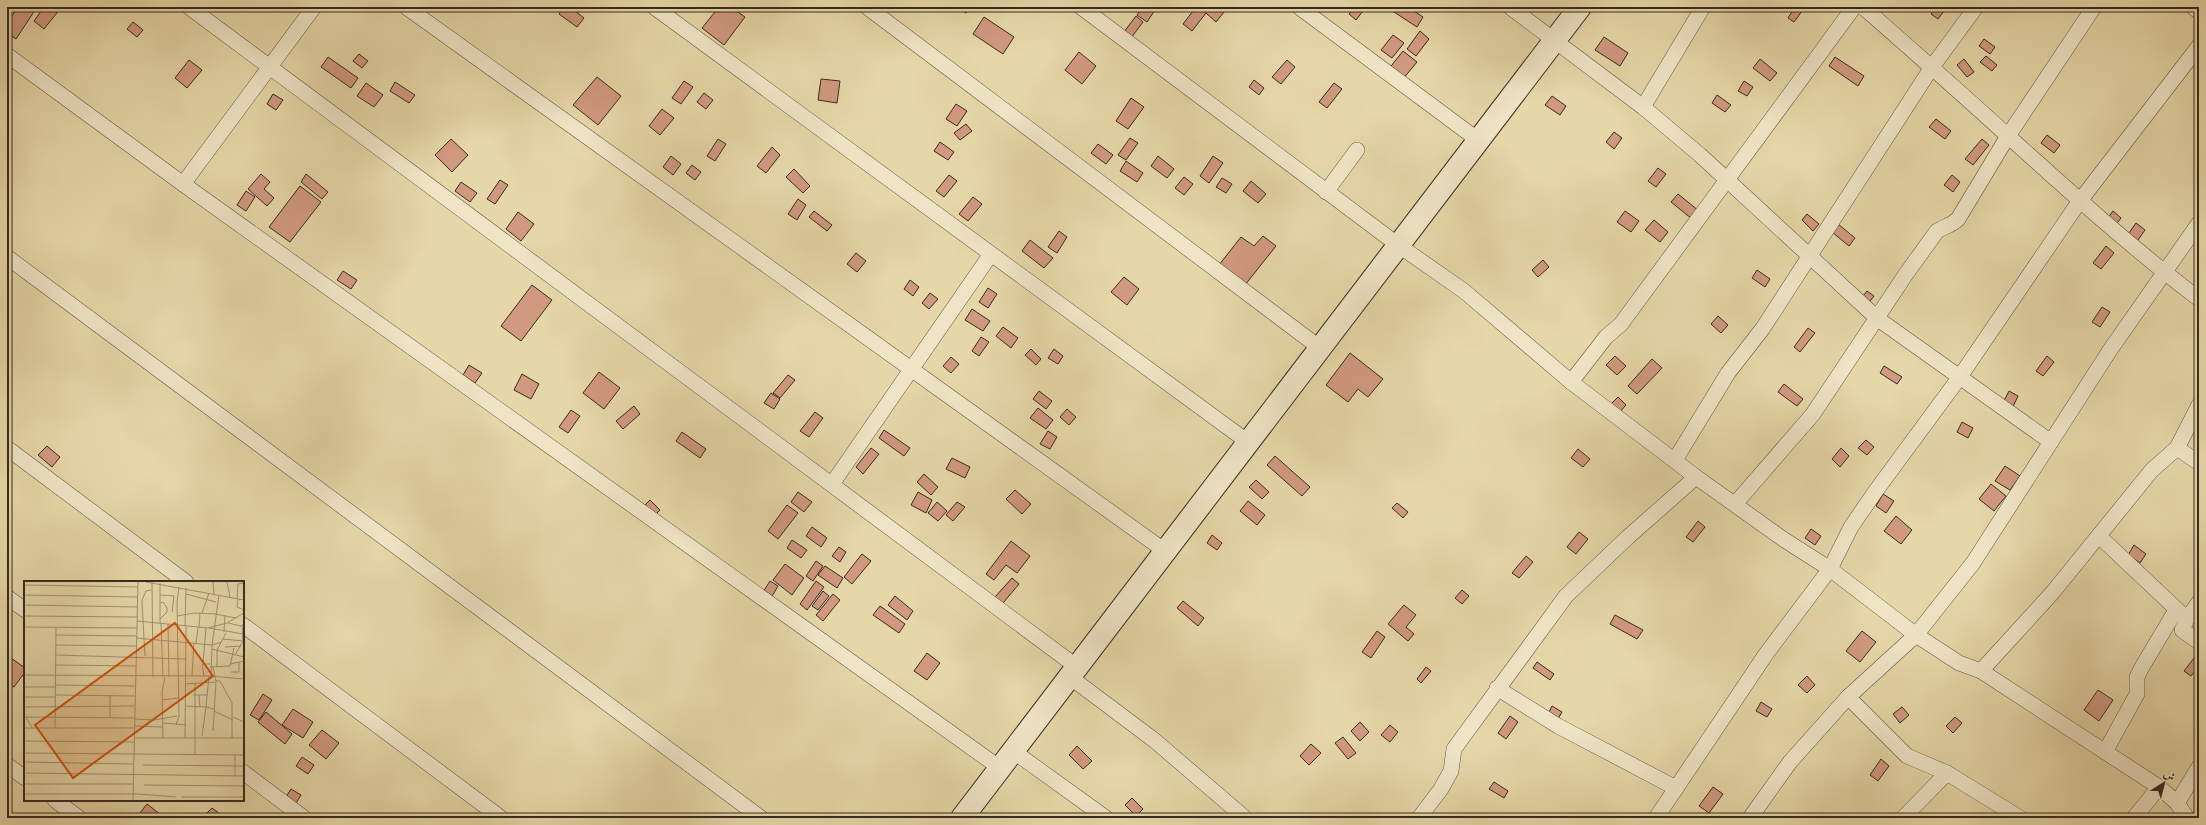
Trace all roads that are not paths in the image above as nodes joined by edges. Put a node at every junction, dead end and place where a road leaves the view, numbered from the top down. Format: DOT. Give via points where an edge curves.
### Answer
graph roads {
  1 [pos="190,7"];
  2 [pos="314,7"];
  3 [pos="406,7"];
  4 [pos="654,7"];
  5 [pos="867,7"];
  6 [pos="1081,7"];
  7 [pos="1299,7"];
  8 [pos="1510,7"];
  9 [pos="1580,7"];
  10 [pos="1703,7"];
  11 [pos="1854,7"];
  12 [pos="1863,7"];
  13 [pos="1976,7"];
  14 [pos="2094,7"];
  15 [pos="2193,7"];
  16 [pos="1098,12"];
  17 [pos="2199,12"];
  18 [pos="1555,40"];
  19 [pos="2199,46"];
  20 [pos="7,55"];
  21 [pos="270,67"];
  22 [pos="1932,67"];
  23 [pos="1643,108"];
  24 [pos="2008,136"];
  25 [pos="1478,140"];
  26 [pos="1357,150"];
  27 [pos="1728,180"];
  28 [pos="183,184"];
  29 [pos="1326,192"];
  30 [pos="2079,202"];
  31 [pos="2199,222"];
  32 [pos="1398,245"];
  33 [pos="991,254"];
  34 [pos="7,257"];
  35 [pos="1809,257"];
  36 [pos="2164,273"];
  37 [pos="2199,299"];
  38 [pos="1878,320"];
  39 [pos="1320,348"];
  40 [pos="911,369"];
  41 [pos="1959,378"];
  42 [pos="1571,382"];
  43 [pos="2199,405"];
  44 [pos="1248,442"];
  45 [pos="2052,442"];
  46 [pos="7,448"];
  47 [pos="2177,448"];
  48 [pos="1675,460"];
  49 [pos="2199,463"];
  50 [pos="1696,477"];
  51 [pos="832,484"];
  52 [pos="1735,504"];
  53 [pos="2100,537"];
  54 [pos="1165,551"];
  55 [pos="1830,569"];
  56 [pos="185,581"];
  57 [pos="7,597"];
  58 [pos="2199,602"];
  59 [pos="24,609"];
  60 [pos="2182,615"];
  61 [pos="244,626"];
  62 [pos="1916,635"];
  63 [pos="2199,642"];
  64 [pos="1981,671"];
  65 [pos="1073,672"];
  66 [pos="1497,688"];
  67 [pos="1848,697"];
  68 [pos="2106,752"];
  69 [pos="1006,760"];
  70 [pos="7,765"];
  71 [pos="2199,767"];
  72 [pos="244,773"];
  73 [pos="1947,773"];
  74 [pos="24,777"];
  75 [pos="2159,787"];
  76 [pos="1676,788"];
  77 [pos="56,801"];
  78 [pos="2176,803"];
  79 [pos="1237,815"];
  80 [pos="79,818"];
  81 [pos="304,818"];
  82 [pos="501,818"];
  83 [pos="760,818"];
  84 [pos="962,818"];
  85 [pos="1106,818"];
  86 [pos="1419,818"];
  87 [pos="1656,818"];
  88 [pos="1750,818"];
  89 [pos="1903,818"];
  90 [pos="2020,818"];
  91 [pos="2134,818"];
  92 [pos="2187,818"];
  1 -- 21 [label="street"];
  2 -- 21 [label="street"];
  3 -- 40 [label="street"];
  4 -- 33 [label="street"];
  5 -- 39 [label="street"];
  6 -- 16 [label="street"];
  7 -- 25 [label="street"];
  8 -- 18 [label="street"];
  9 -- 18 [label="street"];
  10 -- 23 [label="street"];
  11 -- 27 [label="street"];
  12 -- 22 [label="street"];
  13 -- 22 [label="street"];
  14 -- 24 [label="street"];
  15 -- 17 [label="street"];
  16 -- 29 [label="street"];
  18 -- 23 [label="street"];
  18 -- 25 [label="street"];
  19 -- 30 [label="street"];
  20 -- 28 [label="street"];
  21 -- 28 [label="street"];
  21 -- 51 [label="street"];
  22 -- 24 [label="street"];
  22 -- 35 [label="street"];
  23 -- 27 [label="street"];
  24 -- 30 [label="street"];
  24 -- 38 [label="street" via="1958,219 1937,231 1906,274"];
  25 -- 32 [label="street"];
  26 -- 29 [label="street"];
  27 -- 35 [label="street"];
  27 -- 42 [label="street" via="1621,324 1606,337"];
  28 -- 69 [label="street"];
  29 -- 32 [label="street"];
  30 -- 36 [label="street"];
  30 -- 41 [label="street"];
  31 -- 36 [label="street"];
  32 -- 39 [label="street"];
  32 -- 42 [label="street" via="1464,291"];
  33 -- 40 [label="street"];
  33 -- 44 [label="street"];
  34 -- 83 [label="street"];
  35 -- 38 [label="street"];
  35 -- 48 [label="street" via="1763,328 1728,373"];
  36 -- 37 [label="street"];
  36 -- 45 [label="street" via="2110,350"];
  38 -- 41 [label="street"];
  38 -- 52 [label="street" via="1813,414"];
  39 -- 44 [label="street"];
  40 -- 51 [label="street"];
  40 -- 54 [label="street"];
  41 -- 45 [label="street"];
  41 -- 55 [label="street" via="1859,516"];
  42 -- 48 [label="street"];
  43 -- 47 [label="street"];
  44 -- 54 [label="street"];
  45 -- 62 [label="street" via="1973,563"];
  46 -- 56 [label="street"];
  47 -- 49 [label="street"];
  47 -- 53 [label="street" via="2152,470"];
  48 -- 50 [label="street"];
  50 -- 52 [label="street"];
  50 -- 66 [label="street" via="1566,596"];
  51 -- 65 [label="street"];
  52 -- 55 [label="street" via="1782,539"];
  53 -- 60 [label="street"];
  53 -- 64 [label="street"];
  54 -- 65 [label="street"];
  55 -- 62 [label="street"];
  55 -- 76 [label="street" via="1766,654"];
  57 -- 59 [label="street"];
  58 -- 60 [label="street"];
  60 -- 63 [label="street" via="2182,630"];
  60 -- 68 [label="street" via="2142,667 2137,677 2137,694"];
  61 -- 82 [label="street"];
  62 -- 64 [label="street" via="1959,663"];
  62 -- 67 [label="street"];
  64 -- 68 [label="street"];
  65 -- 69 [label="street"];
  65 -- 79 [label="street"];
  66 -- 76 [label="street" via="1558,726"];
  66 -- 86 [label="street" via="1454,749 1451,771"];
  67 -- 73 [label="street" via="1907,756"];
  67 -- 88 [label="street" via="1790,762"];
  68 -- 75 [label="street"];
  69 -- 84 [label="street"];
  69 -- 85 [label="street"];
  70 -- 74 [label="street"];
  71 -- 78 [label="street"];
  72 -- 81 [label="street"];
  73 -- 89 [label="street"];
  73 -- 90 [label="street"];
  75 -- 78 [label="street"];
  75 -- 91 [label="street"];
  76 -- 87 [label="street"];
  77 -- 80 [label="street"];
  78 -- 92 [label="street"];
}
